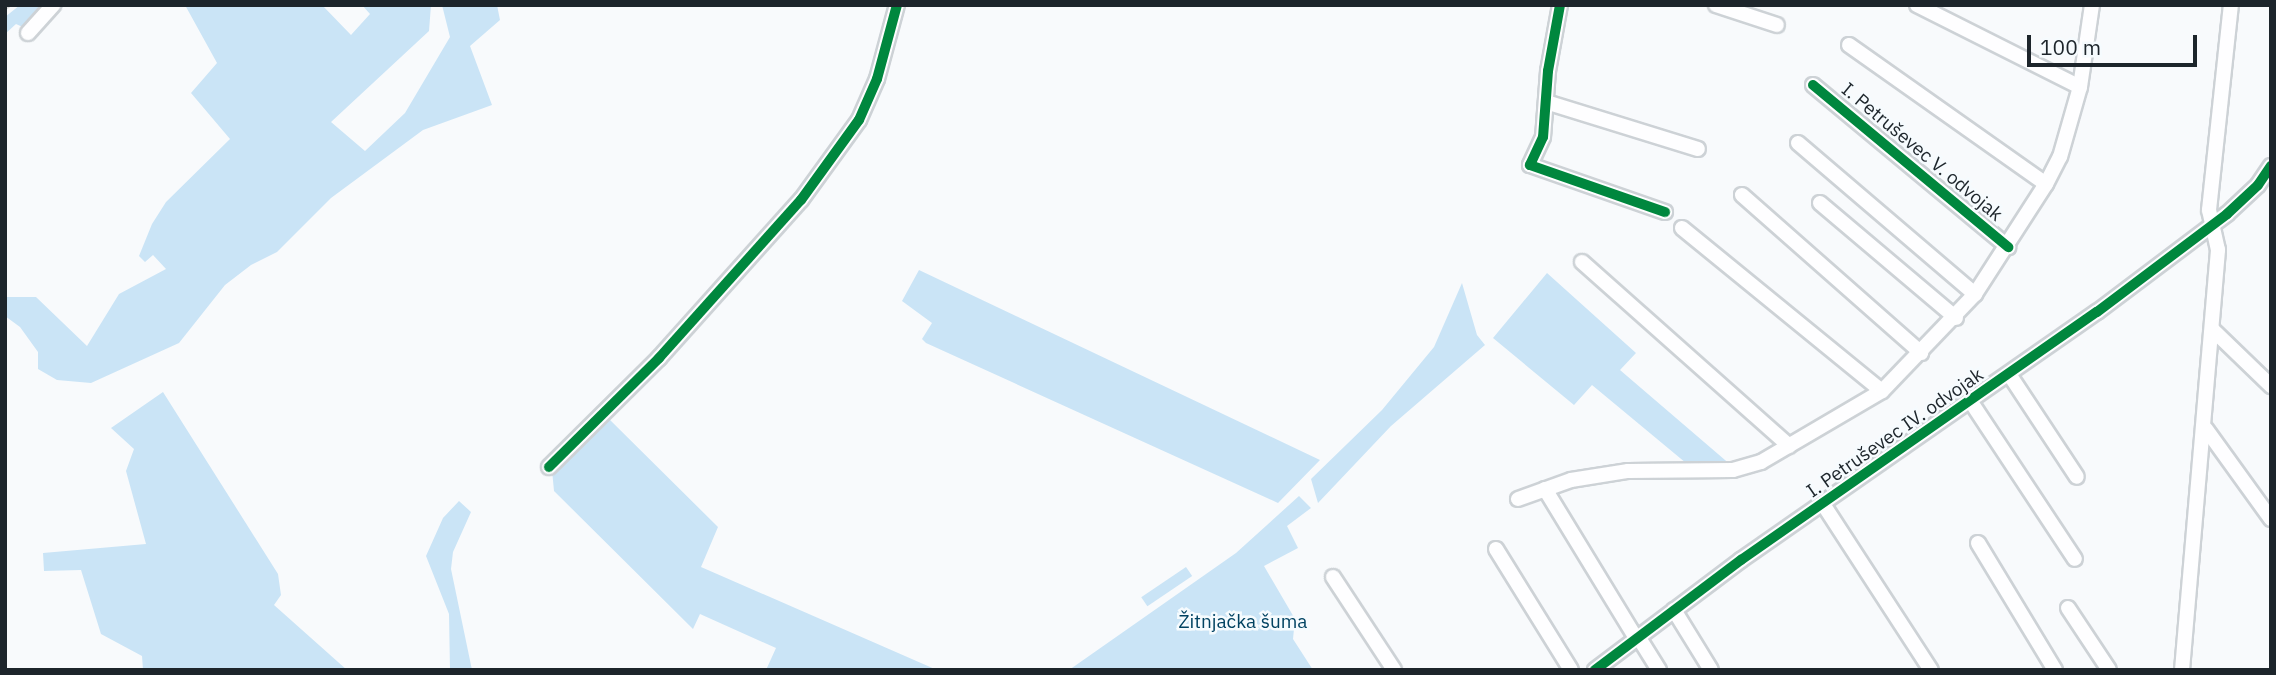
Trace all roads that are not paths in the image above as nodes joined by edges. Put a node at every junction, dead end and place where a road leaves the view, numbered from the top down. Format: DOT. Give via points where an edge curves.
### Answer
graph roads {
  1 [pos="53,5"];
  2 [pos="897,5"];
  3 [pos="1560,5"];
  4 [pos="1716,5"];
  5 [pos="1917,5"];
  6 [pos="2092,5"];
  7 [pos="2231,5"];
  8 [pos="1777,25"];
  9 [pos="28,33"];
  10 [pos="1849,45"];
  11 [pos="1813,85"];
  12 [pos="2080,87"];
  13 [pos="1546,103"];
  14 [pos="1798,143"];
  15 [pos="1698,149"];
  16 [pos="2271,166"];
  17 [pos="2046,184"];
  18 [pos="1742,195"];
  19 [pos="1819,203"];
  20 [pos="1665,212"];
  21 [pos="2213,223"];
  22 [pos="1682,228"];
  23 [pos="2008,247"];
  24 [pos="1582,262"];
  25 [pos="1975,294"];
  26 [pos="1956,318"];
  27 [pos="2213,330"];
  28 [pos="1921,353"];
  29 [pos="2009,374"];
  30 [pos="2271,386"];
  31 [pos="1882,391"];
  32 [pos="1971,402"];
  33 [pos="2206,429"];
  34 [pos="1789,446"];
  35 [pos="549,467"];
  36 [pos="2077,477"];
  37 [pos="1545,489"];
  38 [pos="1518,499"];
  39 [pos="1823,504"];
  40 [pos="2271,519"];
  41 [pos="1978,543"];
  42 [pos="1496,549"];
  43 [pos="2076,559"];
  44 [pos="1333,577"];
  45 [pos="2068,608"];
  46 [pos="1674,610"];
  47 [pos="1638,639"];
  48 [pos="1394,670"];
  49 [pos="1572,670"];
  50 [pos="1595,670"];
  51 [pos="1658,670"];
  52 [pos="1711,670"];
  53 [pos="1931,670"];
  54 [pos="2055,670"];
  55 [pos="2109,670"];
  56 [pos="2182,670"];
  1 -- 9 [label="street"];
  2 -- 35 [label="street" via="877,79 859,120 801,200 659,358"];
  3 -- 13 [label="street"];
  4 -- 8 [label="street"];
  5 -- 12 [label="street"];
  6 -- 12 [label="street, I. Petruševec V. odvojak"];
  7 -- 21 [label="street" via="2209,210"];
  10 -- 17 [label="street, I. Petruševec V. odvojak"];
  11 -- 23 [label="street, I. Petruševec V. odvojak"];
  12 -- 17 [label="street, I. Petruševec V. odvojak" via="2060,156"];
  13 -- 15 [label="street"];
  13 -- 20 [label="street" via="1543,137 1531,165"];
  14 -- 25 [label="street"];
  16 -- 21 [label="street, I. Petruševec IV. odvojak" via="2258,185"];
  17 -- 23 [label="street, I. Petruševec V. odvojak"];
  18 -- 28 [label="street"];
  19 -- 26 [label="street"];
  21 -- 27 [label="street" via="2218,250"];
  21 -- 29 [label="street, I. Petruševec IV. odvojak"];
  22 -- 31 [label="street"];
  23 -- 25 [label="street, I. Petruševec V. odvojak"];
  24 -- 34 [label="street"];
  25 -- 26 [label="street, I. Petruševec V. odvojak"];
  26 -- 28 [label="street, I. Petruševec V. odvojak"];
  27 -- 30 [label="street"];
  27 -- 33 [label="street"];
  28 -- 31 [label="street, I. Petruševec V. odvojak"];
  29 -- 32 [label="street, I. Petruševec IV. odvojak"];
  29 -- 36 [label="street, I. Petruševec IV. odvojak"];
  31 -- 34 [label="street, I. Petruševec V. odvojak"];
  32 -- 39 [label="street, I. Petruševec IV. odvojak"];
  32 -- 43 [label="street, I. Petruševec IV. odvojak"];
  33 -- 40 [label="street"];
  33 -- 56 [label="street"];
  34 -- 37 [label="street, I. Petruševec V. odvojak" via="1762,462 1733,470 1628,471"];
  37 -- 38 [label="street, I. Petruševec V. odvojak"];
  37 -- 47 [label="street"];
  39 -- 46 [label="street, I. Petruševec IV. odvojak"];
  39 -- 53 [label="street, I. Petruševec IV. odvojak"];
  41 -- 54 [label="street"];
  42 -- 49 [label="street"];
  44 -- 48 [label="street"];
  45 -- 55 [label="street"];
  46 -- 47 [label="street, I. Petruševec IV. odvojak"];
  46 -- 52 [label="street"];
  47 -- 50 [label="street, I. Petruševec IV. odvojak"];
  47 -- 51 [label="street"];
}
